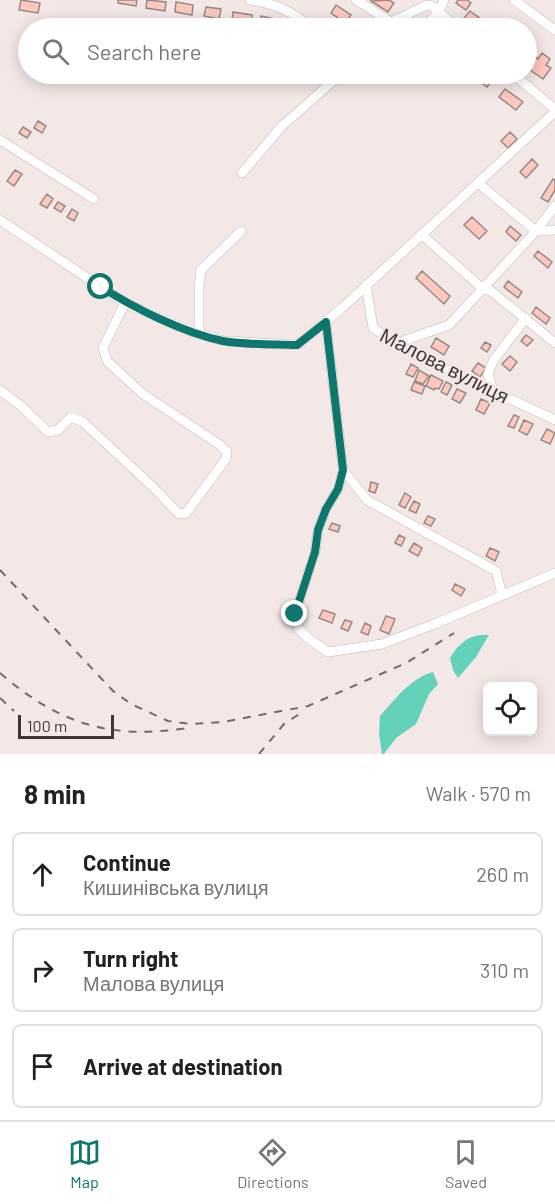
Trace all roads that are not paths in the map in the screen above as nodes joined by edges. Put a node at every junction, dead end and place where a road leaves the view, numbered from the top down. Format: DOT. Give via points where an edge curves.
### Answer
graph roads {
  1 [pos="250,0"];
  2 [pos="356,0"];
  3 [pos="444,0"];
  4 [pos="514,0"];
  5 [pos="263,1"];
  6 [pos="438,13"];
  7 [pos="300,18"];
  8 [pos="385,18"];
  9 [pos="399,18"];
  10 [pos="433,18"];
  11 [pos="444,18"];
  12 [pos="555,30"];
  13 [pos="330,84"];
  14 [pos="525,84"];
  15 [pos="554,108"];
  16 [pos="0,140"];
  17 [pos="242,173"];
  18 [pos="478,183"];
  19 [pos="94,198"];
  20 [pos="553,209"];
  21 [pos="0,220"];
  22 [pos="555,222"];
  23 [pos="555,230"];
  24 [pos="241,231"];
  25 [pos="536,231"];
  26 [pos="421,234"];
  27 [pos="366,285"];
  28 [pos="482,288"];
  29 [pos="125,303"];
  30 [pos="526,318"];
  31 [pos="326,322"];
  32 [pos="199,334"];
  33 [pos="397,343"];
  34 [pos="555,343"];
  35 [pos="0,390"];
  36 [pos="493,391"];
  37 [pos="555,420"];
  38 [pos="343,470"];
  39 [pos="555,573"];
  40 [pos="502,595"];
  1 -- 5 [label="street"];
  2 -- 8 [label="street"];
  3 -- 6 [label="street"];
  4 -- 12 [label="street"];
  5 -- 7 [label="street"];
  6 -- 9 [label="street" via="427,5"];
  6 -- 10 [label="street"];
  6 -- 11 [label="street"];
  13 -- 17 [label="street" via="281,127"];
  14 -- 15 [label="street"];
  15 -- 18 [label="street"];
  16 -- 19 [label="street"];
  18 -- 25 [label="street"];
  18 -- 26 [label="street"];
  20 -- 22 [label="street"];
  20 -- 25 [label="street"];
  21 -- 29 [label="street"];
  23 -- 25 [label="street"];
  24 -- 32 [label="street" via="201,270"];
  25 -- 28 [label="street"];
  26 -- 27 [label="street"];
  26 -- 28 [label="street"];
  27 -- 31 [label="street"];
  27 -- 33 [label="street, Малова вулиця" via="373,328"];
  28 -- 30 [label="street"];
  28 -- 33 [label="street" via="449,326"];
  29 -- 32 [label="street"];
  29 -- 35 [label="street" via="103,348 107,362 143,394 227,452 226,459 186,513 179,514 83,422 70,417 58,430 48,432"];
  30 -- 34 [label="street"];
  30 -- 36 [label="street" via="493,361 488,374"];
  31 -- 32 [label="street" via="297,345 224,341"];
  31 -- 38 [label="street"];
  33 -- 36 [label="street, Малова вулиця"];
  36 -- 37 [label="street, Малова вулиця"];
  38 -- 40 [label="street" via="367,500 496,571"];
  38 -- 40 [label="street" via="318,530 295,614 298,628 308,638 328,652 382,644"];
  39 -- 40 [label="street"];
}
